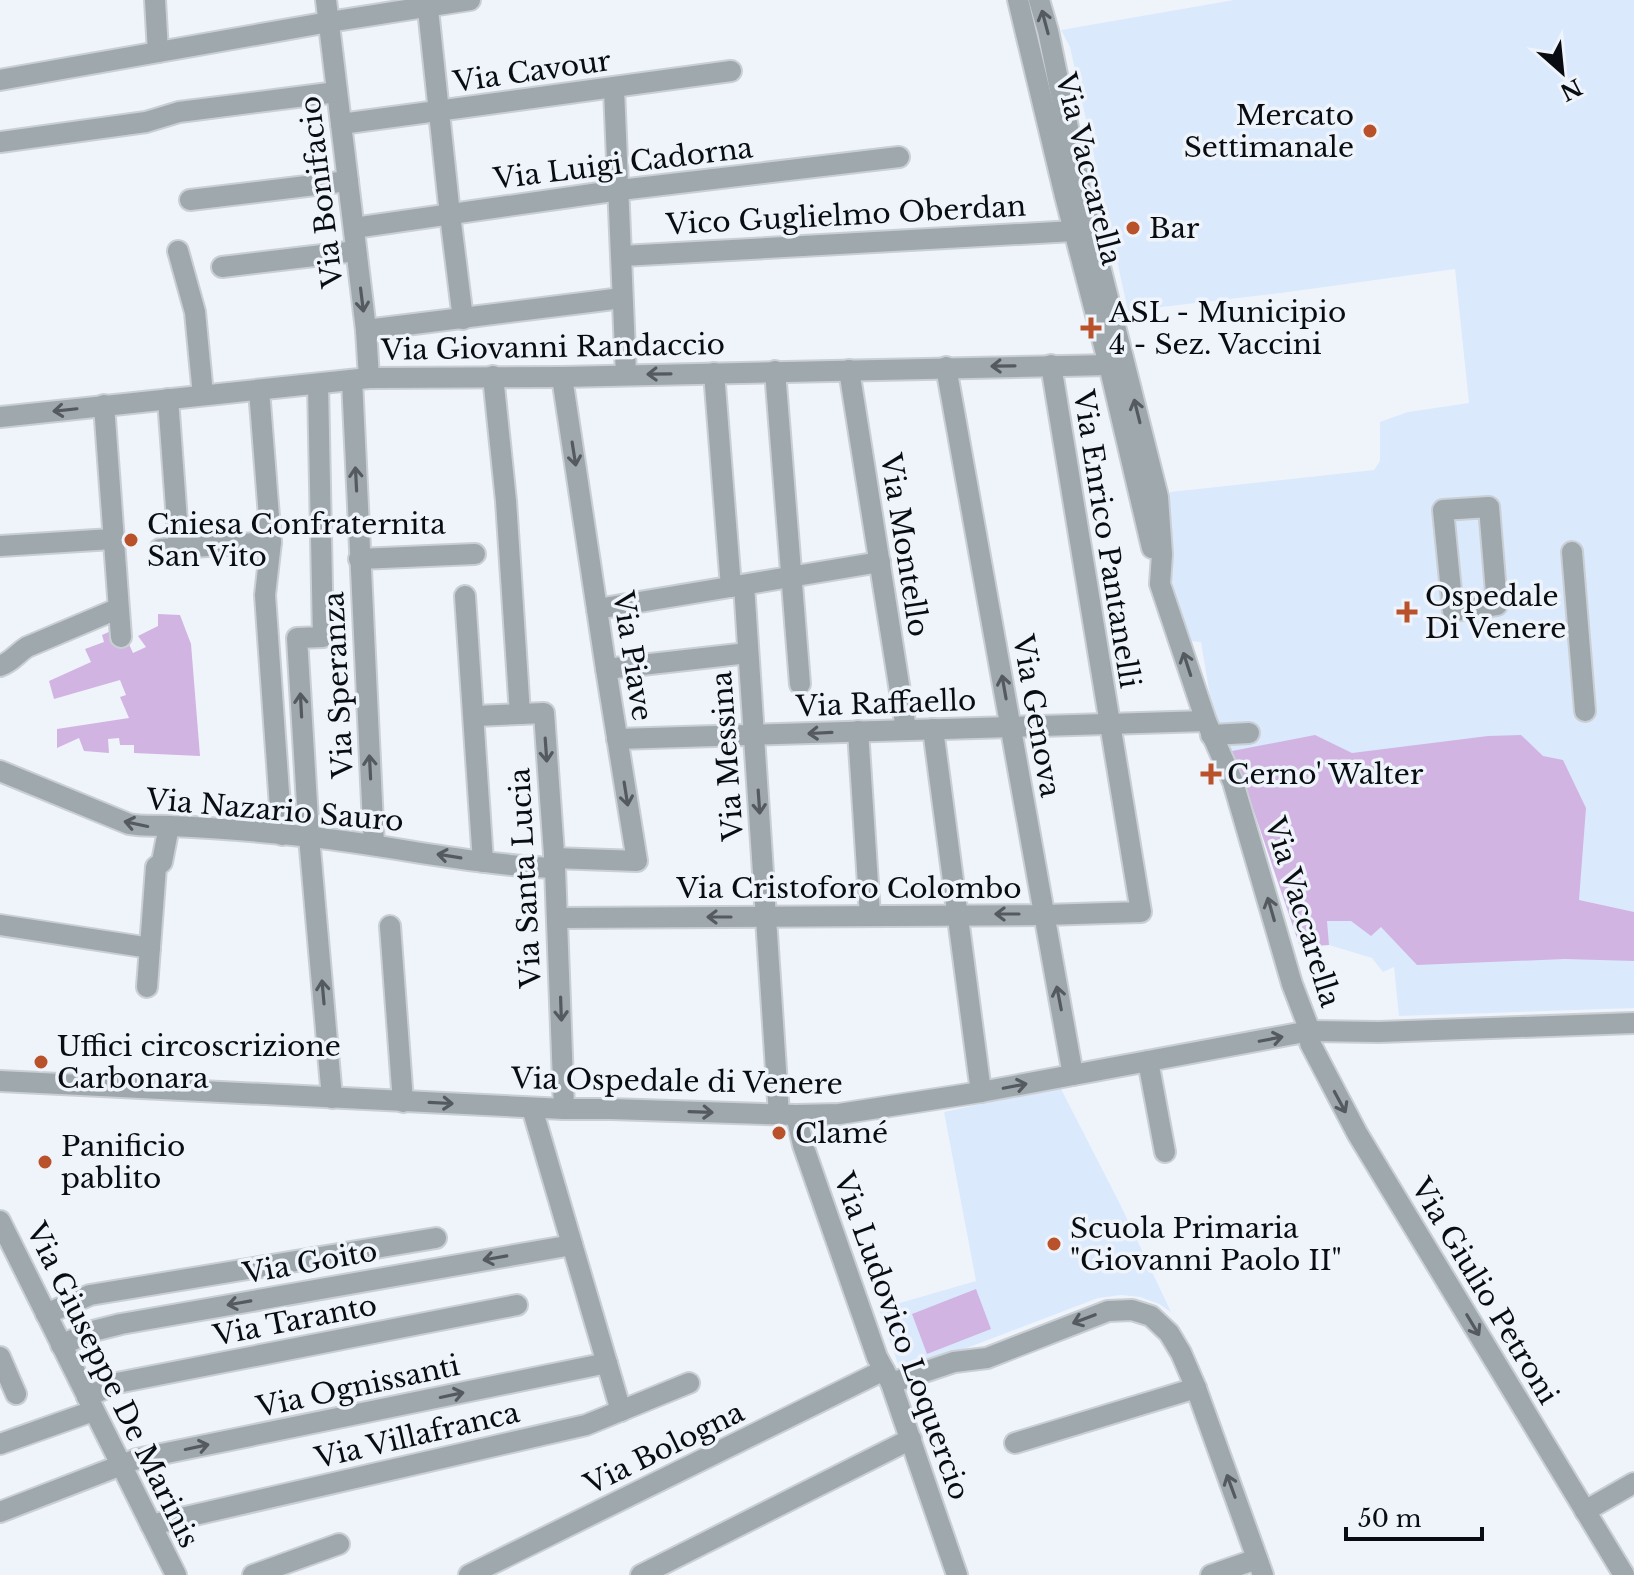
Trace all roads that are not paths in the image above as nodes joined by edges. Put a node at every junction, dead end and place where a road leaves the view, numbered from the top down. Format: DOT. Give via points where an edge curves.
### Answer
graph roads {
  1 [pos="155,0"];
  2 [pos="326,0"];
  3 [pos="470,0"];
  4 [pos="1018,0"];
  5 [pos="1039,0"];
  6 [pos="427,3"];
  7 [pos="329,22"];
  8 [pos="158,52"];
  9 [pos="731,71"];
  10 [pos="0,80"];
  11 [pos="614,89"];
  12 [pos="337,92"];
  13 [pos="439,112"];
  14 [pos="341,124"];
  15 [pos="0,142"];
  16 [pos="899,157"];
  17 [pos="348,181"];
  18 [pos="620,190"];
  19 [pos="190,200"];
  20 [pos="450,215"];
  21 [pos="354,228"];
  22 [pos="1074,231"];
  23 [pos="178,251"];
  24 [pos="356,251"];
  25 [pos="622,256"];
  26 [pos="222,267"];
  27 [pos="622,298"];
  28 [pos="463,319"];
  29 [pos="366,330"];
  30 [pos="1051,365"];
  31 [pos="1109,365"];
  32 [pos="946,367"];
  33 [pos="849,370"];
  34 [pos="775,371"];
  35 [pos="714,373"];
  36 [pos="626,375"];
  37 [pos="493,376"];
  38 [pos="562,377"];
  39 [pos="360,379"];
  40 [pos="318,384"];
  41 [pos="259,390"];
  42 [pos="203,395"];
  43 [pos="168,399"];
  44 [pos="104,405"];
  45 [pos="0,417"];
  46 [pos="112,539"];
  47 [pos="271,542"];
  48 [pos="0,546"];
  49 [pos="1572,552"];
  50 [pos="475,554"];
  51 [pos="359,559"];
  52 [pos="880,562"];
  53 [pos="791,577"];
  54 [pos="1160,584"];
  55 [pos="738,586"];
  56 [pos="465,596"];
  57 [pos="1497,605"];
  58 [pos="117,609"];
  59 [pos="597,609"];
  60 [pos="121,637"];
  61 [pos="748,653"];
  62 [pos="0,666"];
  63 [pos="606,669"];
  64 [pos="800,684"];
  65 [pos="1585,711"];
  66 [pos="520,714"];
  67 [pos="475,716"];
  68 [pos="1109,722"];
  69 [pos="1011,726"];
  70 [pos="1208,728"];
  71 [pos="906,729"];
  72 [pos="933,729"];
  73 [pos="858,731"];
  74 [pos="1249,733"];
  75 [pos="755,736"];
  76 [pos="617,739"];
  77 [pos="0,771"];
  78 [pos="169,826"];
  79 [pos="282,835"];
  80 [pos="309,837"];
  81 [pos="374,845"];
  82 [pos="483,862"];
  83 [pos="554,863"];
  84 [pos="1141,912"];
  85 [pos="959,914"];
  86 [pos="870,915"];
  87 [pos="1044,915"];
  88 [pos="766,916"];
  89 [pos="557,918"];
  90 [pos="0,925"];
  91 [pos="390,926"];
  92 [pos="150,948"];
  93 [pos="147,987"];
  94 [pos="1634,1023"];
  95 [pos="1310,1031"];
  96 [pos="1148,1061"];
  97 [pos="1073,1075"];
  98 [pos="0,1081"];
  99 [pos="981,1092"];
  100 [pos="332,1098"];
  101 [pos="403,1102"];
  102 [pos="532,1108"];
  103 [pos="564,1109"];
  104 [pos="787,1115"];
  105 [pos="1165,1152"];
  106 [pos="0,1221"];
  107 [pos="436,1238"];
  108 [pos="572,1245"];
  109 [pos="517,1305"];
  110 [pos="46,1314"];
  111 [pos="61,1345"];
  112 [pos="0,1357"];
  113 [pos="607,1363"];
  114 [pos="888,1377"];
  115 [pos="689,1383"];
  116 [pos="1196,1388"];
  117 [pos="16,1394"];
  118 [pos="90,1404"];
  119 [pos="621,1411"];
  120 [pos="911,1439"];
  121 [pos="1015,1443"];
  122 [pos="0,1444"];
  123 [pos="122,1466"];
  124 [pos="1634,1483"];
  125 [pos="1585,1511"];
  126 [pos="0,1512"];
  127 [pos="151,1525"];
  128 [pos="339,1544"];
  129 [pos="1260,1567"];
  130 [pos="173,1574"];
  131 [pos="253,1575"];
  132 [pos="469,1575"];
  133 [pos="641,1575"];
  134 [pos="957,1575"];
  135 [pos="1211,1575"];
  136 [pos="1624,1575"];
  1 -- 8 [label="street"];
  2 -- 7 [label="street, Via Bonifacio"];
  3 -- 6 [label="street"];
  4 -- 22 [label="street, Via Vaccarella"];
  54 -- 5 [label="street, Via Vaccarella, one-way" via="1158,497"];
  6 -- 7 [label="street"];
  6 -- 13 [label="street"];
  7 -- 8 [label="street"];
  7 -- 12 [label="street, Via Bonifacio"];
  8 -- 10 [label="street"];
  9 -- 11 [label="street, Via Cavour"];
  11 -- 13 [label="street, Via Cavour"];
  11 -- 18 [label="street"];
  12 -- 14 [label="street, Via Bonifacio"];
  12 -- 15 [label="street"];
  13 -- 14 [label="street, Via Cavour"];
  13 -- 20 [label="street"];
  14 -- 17 [label="street, Via Bonifacio"];
  16 -- 18 [label="street, Via Luigi Cadorna"];
  17 -- 19 [label="street"];
  17 -- 21 [label="street, Via Bonifacio"];
  18 -- 20 [label="street, Via Luigi Cadorna"];
  18 -- 25 [label="street"];
  20 -- 21 [label="street, Via Luigi Cadorna"];
  20 -- 28 [label="street"];
  21 -- 24 [label="street, Via Bonifacio"];
  22 -- 25 [label="street, Vico Guglielmo Oberdan"];
  22 -- 31 [label="street, Via Vaccarella"];
  23 -- 42 [label="street" via="195,312"];
  24 -- 26 [label="street"];
  24 -- 29 [label="street, Via Bonifacio, one-way"];
  25 -- 27 [label="street"];
  27 -- 28 [label="street"];
  27 -- 36 [label="street"];
  28 -- 29 [label="street"];
  29 -- 39 [label="street, Via Bonifacio"];
  30 -- 31 [label="street, Via Giovanni Randaccio"];
  30 -- 32 [label="street, Via Giovanni Randaccio, one-way"];
  30 -- 68 [label="street, Via Enrico Pantanelli"];
  31 -- 54 [label="street, Via Vaccarella"];
  32 -- 33 [label="street, Via Giovanni Randaccio"];
  69 -- 32 [label="street, Via Genova, one-way"];
  33 -- 34 [label="street, Via Giovanni Randaccio"];
  33 -- 52 [label="street, Via Montello"];
  34 -- 35 [label="street, Via Giovanni Randaccio"];
  34 -- 53 [label="street"];
  35 -- 36 [label="street, Via Giovanni Randaccio, one-way"];
  35 -- 55 [label="street, Via Messina"];
  36 -- 38 [label="street, Via Giovanni Randaccio"];
  37 -- 38 [label="street, Via Giovanni Randaccio"];
  37 -- 39 [label="street, Via Giovanni Randaccio"];
  37 -- 66 [label="street"];
  38 -- 59 [label="street, Via Piave, one-way"];
  39 -- 40 [label="street, Via Giovanni Randaccio"];
  51 -- 39 [label="street, Via Speranza, one-way"];
  40 -- 41 [label="street, Via Giovanni Randaccio"];
  80 -- 40 [label="street, one-way" via="297,638 323,637"];
  41 -- 42 [label="street, Via Giovanni Randaccio"];
  41 -- 47 [label="street"];
  42 -- 43 [label="street, Via Giovanni Randaccio"];
  43 -- 44 [label="street, Via Giovanni Randaccio"];
  43 -- 47 [label="street" via="169,548"];
  44 -- 45 [label="street, Via Giovanni Randaccio, one-way"];
  44 -- 46 [label="street"];
  46 -- 48 [label="street"];
  46 -- 58 [label="street"];
  47 -- 79 [label="street" via="265,595"];
  49 -- 65 [label="street"];
  50 -- 51 [label="street"];
  81 -- 51 [label="street, Via Speranza, one-way"];
  52 -- 53 [label="street"];
  52 -- 71 [label="street, Via Montello"];
  53 -- 55 [label="street"];
  53 -- 64 [label="street"];
  70 -- 54 [label="street, Via Vaccarella, one-way"];
  55 -- 59 [label="street"];
  55 -- 61 [label="street, Via Messina"];
  56 -- 67 [label="street"];
  57 -- 57 [label="street" via="1453,611 1443,510 1489,507"];
  58 -- 60 [label="street"];
  58 -- 62 [label="street" via="27,647"];
  59 -- 63 [label="street, Via Piave"];
  61 -- 63 [label="street"];
  61 -- 75 [label="street, Via Messina"];
  63 -- 76 [label="street, Via Piave"];
  66 -- 67 [label="street"];
  66 -- 83 [label="street, Via Santa Lucia, one-way" via="544,713"];
  67 -- 82 [label="street"];
  68 -- 69 [label="street, Via Raffaello"];
  68 -- 70 [label="street, Via Raffaello"];
  68 -- 84 [label="street, Via Enrico Pantanelli"];
  69 -- 72 [label="street, Via Raffaello"];
  69 -- 87 [label="street, Via Genova"];
  70 -- 74 [label="street, Via Raffaello"];
  95 -- 70 [label="street, Via Vaccarella, one-way" via="1233,782"];
  71 -- 72 [label="street, Via Raffaello"];
  71 -- 73 [label="street, Via Raffaello"];
  72 -- 85 [label="street"];
  73 -- 75 [label="street, Via Raffaello, one-way"];
  73 -- 86 [label="street"];
  75 -- 76 [label="street, Via Raffaello"];
  75 -- 88 [label="street, Via Messina, one-way"];
  76 -- 83 [label="street, Via Piave, one-way" via="637,861"];
  78 -- 77 [label="street, Via Nazario Sauro, one-way" via="129,824"];
  78 -- 79 [label="street, Via Nazario Sauro"];
  78 -- 92 [label="street" via="162,862 156,867"];
  79 -- 80 [label="street, Via Nazario Sauro"];
  80 -- 81 [label="street, Via Nazario Sauro"];
  100 -- 80 [label="street, one-way"];
  82 -- 81 [label="street, Via Nazario Sauro, one-way"];
  82 -- 83 [label="street, Via Nazario Sauro" via="521,867"];
  83 -- 89 [label="street, Via Santa Lucia"];
  84 -- 87 [label="street, Via Cristoforo Colombo"];
  85 -- 86 [label="street, Via Cristoforo Colombo"];
  87 -- 85 [label="street, Via Cristoforo Colombo, one-way"];
  85 -- 99 [label="street"];
  86 -- 88 [label="street, Via Cristoforo Colombo"];
  97 -- 87 [label="street, Via Genova, one-way"];
  88 -- 89 [label="street, Via Cristoforo Colombo, one-way"];
  88 -- 104 [label="street, Via Messina"];
  89 -- 103 [label="street, Via Santa Lucia, one-way"];
  90 -- 92 [label="street"];
  91 -- 101 [label="street"];
  92 -- 93 [label="street"];
  94 -- 95 [label="street, Via Ospedale di Venere"];
  96 -- 95 [label="street, Via Ospedale di Venere, one-way"];
  95 -- 125 [label="street, Via Giulio Petroni, one-way" via="1310,1043 1357,1133"];
  96 -- 97 [label="street, Via Ospedale di Venere"];
  96 -- 105 [label="street"];
  99 -- 97 [label="street, Via Ospedale di Venere, one-way"];
  98 -- 100 [label="street, Via Ospedale di Venere"];
  99 -- 104 [label="street, Via Ospedale di Venere" via="839,1114"];
  100 -- 101 [label="street, Via Ospedale di Venere"];
  101 -- 102 [label="street, Via Ospedale di Venere, one-way"];
  102 -- 103 [label="street, Via Ospedale di Venere"];
  102 -- 108 [label="street"];
  103 -- 104 [label="street, Via Ospedale di Venere, one-way"];
  104 -- 114 [label="street, Via Ludovico Loquercio"];
  106 -- 110 [label="street, Via Giuseppe De Marinis"];
  107 -- 110 [label="street" via="90,1295"];
  108 -- 111 [label="street, Via Goito, one-way" via="121,1324"];
  108 -- 113 [label="street"];
  109 -- 118 [label="street, Via Taranto" via="117,1383"];
  110 -- 111 [label="street, Via Giuseppe De Marinis"];
  111 -- 118 [label="street, Via Giuseppe De Marinis"];
  112 -- 117 [label="street"];
  113 -- 119 [label="street"];
  123 -- 113 [label="street, Via Ognissanti, one-way"];
  116 -- 114 [label="street, Via Bologna, one-way" via="1161,1323 1123,1309 1099,1313 987,1358"];
  114 -- 120 [label="street, Via Ludovico Loquercio"];
  114 -- 132 [label="street, Via Bologna"];
  115 -- 119 [label="street, Via Villafranca"];
  116 -- 121 [label="street"];
  129 -- 116 [label="street, Via Bologna, one-way"];
  118 -- 122 [label="street, Via Taranto"];
  118 -- 123 [label="street, Via Giuseppe De Marinis"];
  119 -- 127 [label="street, Via Villafranca" via="586,1425"];
  120 -- 133 [label="street"];
  120 -- 134 [label="street, Via Ludovico Loquercio"];
  123 -- 126 [label="street, Via Ognissanti"];
  123 -- 127 [label="street, Via Giuseppe De Marinis"];
  124 -- 125 [label="street"];
  125 -- 136 [label="street, Via Giulio Petroni"];
  127 -- 130 [label="street, Via Giuseppe De Marinis"];
  128 -- 131 [label="street"];
  129 -- 135 [label="street"];
}
